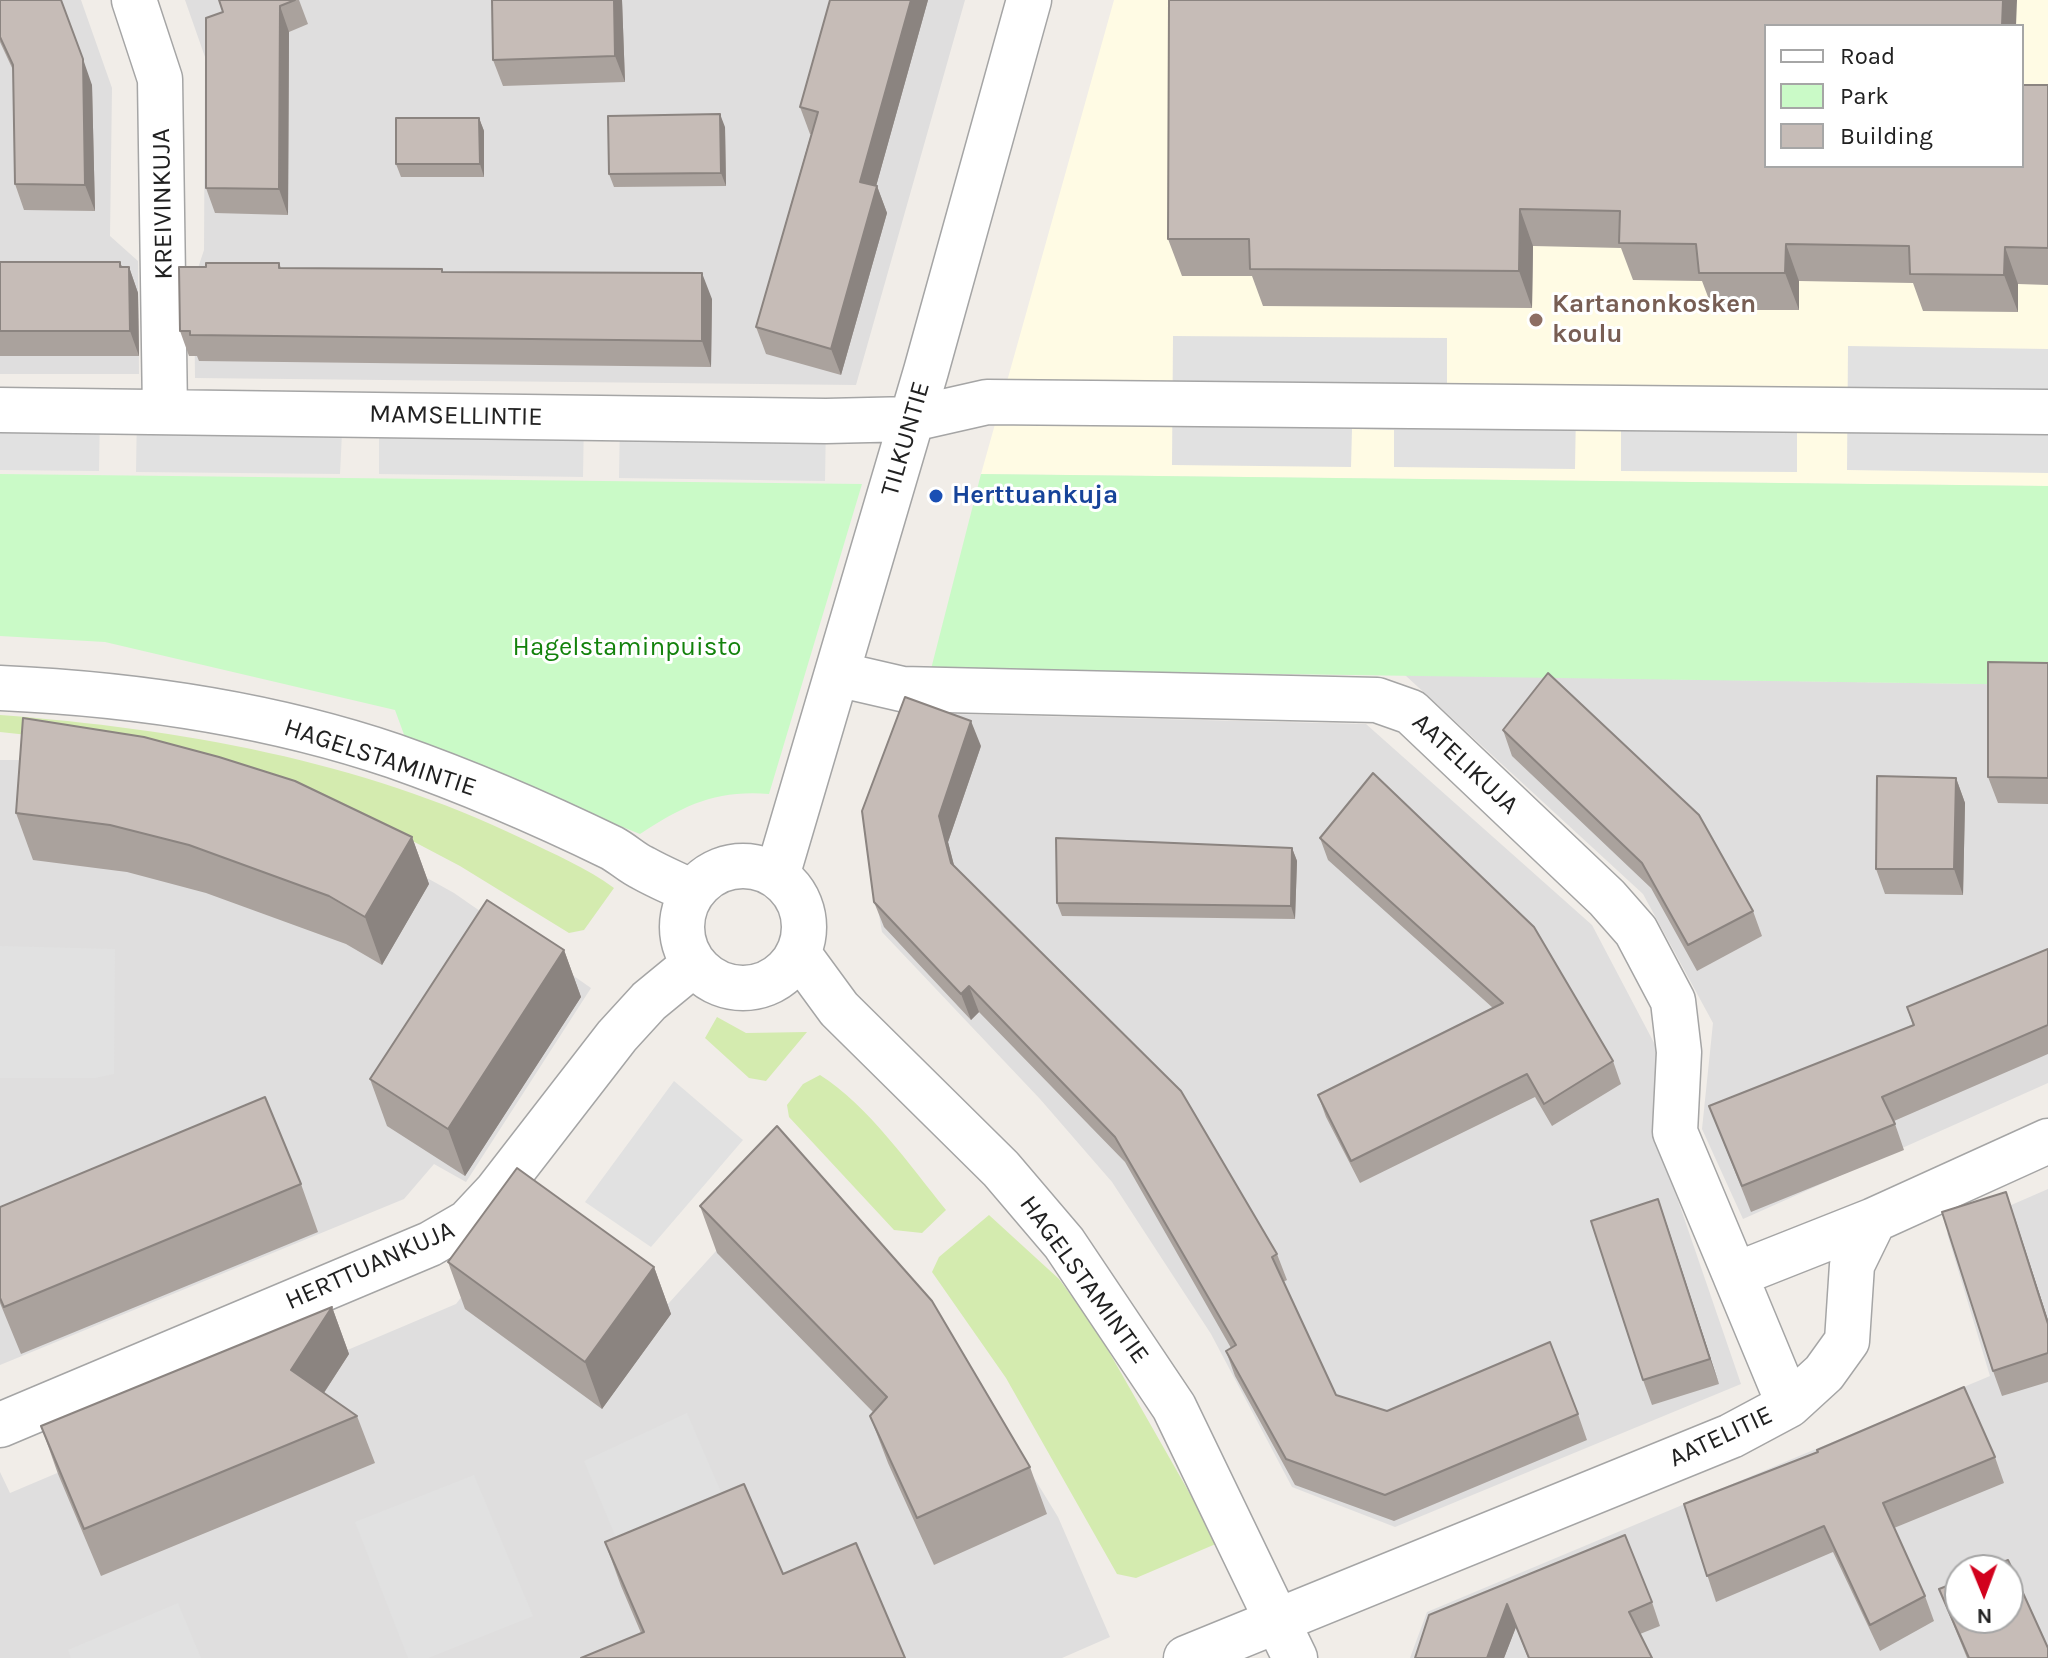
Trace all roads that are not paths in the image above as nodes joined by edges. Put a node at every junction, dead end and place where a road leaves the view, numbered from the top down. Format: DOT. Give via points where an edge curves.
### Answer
graph roads {
  1 [pos="134,0"];
  2 [pos="1029,0"];
  3 [pos="0,410"];
  4 [pos="165,412"];
  5 [pos="2048,412"];
  6 [pos="912,419"];
  7 [pos="837,674"];
  8 [pos="0,688"];
  9 [pos="777,876"];
  10 [pos="692,892"];
  11 [pos="798,953"];
  12 [pos="694,964"];
  13 [pos="2048,1141"];
  14 [pos="1874,1220"];
  15 [pos="1735,1275"];
  16 [pos="1789,1405"];
  17 [pos="0,1425"];
  18 [pos="1287,1640"];
  19 [pos="1186,1658"];
  1 -- 4 [label="street, KREIVINKUJA" via="160,79"];
  2 -- 6 [label="street, TILKUNTIE"];
  3 -- 4 [label="street, MAMSELLINTIE"];
  4 -- 6 [label="street, MAMSELLINTIE"];
  5 -- 6 [label="street, MAMSELLINTIE" via="987,402"];
  6 -- 7 [label="street, TILKUNTIE"];
  7 -- 9 [label="street, TILKUNTIE"];
  7 -- 15 [label="street, AATELIKUJA" via="902,689 1377,700 1411,712 1636,931 1673,1001 1679,1052 1675,1132"];
  8 -- 10 [label="street, HAGELSTAMINTIE" via="175,703 287,725 394,756 616,850"];
  9 -- 10 [label="street" via="741,865 705,878"];
  9 -- 11 [label="street" via="802,911"];
  10 -- 12 [label="street" via="681,928"];
  11 -- 12 [label="street" via="786,971 749,988 719,982"];
  11 -- 18 [label="street, HAGELSTAMINTIE" via="839,1009 1001,1169 1064,1243 1174,1407"];
  12 -- 17 [label="street, HERTTUANKUJA" via="617,1036 468,1222 430,1244"];
  13 -- 14 [label="street"];
  14 -- 15 [label="street"];
  14 -- 16 [label="street, AATELITIE" via="1852,1265 1847,1341 1824,1373"];
  15 -- 16 [label="street, AATELIKUJA"];
  16 -- 18 [label="street, AATELITIE"];
  18 -- 19 [label="street, AATELITIE"];
}
